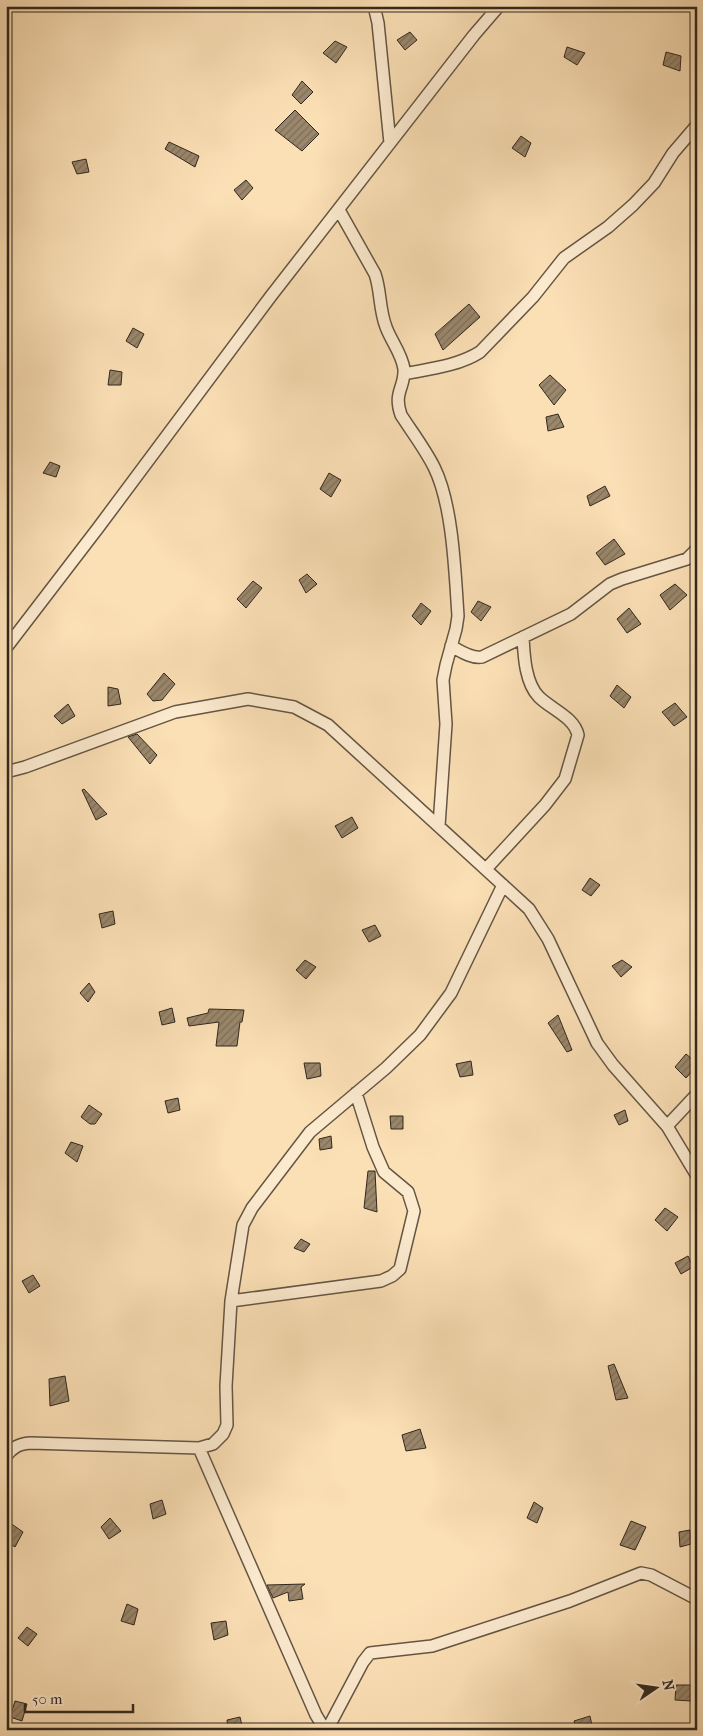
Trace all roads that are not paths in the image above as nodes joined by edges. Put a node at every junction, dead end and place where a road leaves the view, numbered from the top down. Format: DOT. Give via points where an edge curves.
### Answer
graph roads {
  1 [pos="374,6"];
  2 [pos="499,6"];
  3 [pos="697,125"];
  4 [pos="390,143"];
  5 [pos="339,210"];
  6 [pos="404,374"];
  7 [pos="697,549"];
  8 [pos="523,637"];
  9 [pos="451,646"];
  10 [pos="6,648"];
  11 [pos="6,772"];
  12 [pos="439,826"];
  13 [pos="486,869"];
  14 [pos="503,885"];
  15 [pos="356,1093"];
  16 [pos="697,1094"];
  17 [pos="667,1126"];
  18 [pos="697,1176"];
  19 [pos="231,1301"];
  20 [pos="199,1448"];
  21 [pos="6,1456"];
  22 [pos="697,1599"];
  23 [pos="326,1730"];
  1 -- 4 [label="street"];
  2 -- 4 [label="street"];
  3 -- 6 [label="street" via="673,153 654,183 633,205 564,258 533,297 480,352 457,363"];
  4 -- 5 [label="street"];
  5 -- 6 [label="street" via="375,274 386,328 404,367"];
  5 -- 10 [label="street"];
  6 -- 9 [label="street" via="397,399 401,415 435,468 448,517 458,616"];
  7 -- 8 [label="street" via="687,558 610,584 570,614"];
  8 -- 9 [label="street" via="478,658"];
  8 -- 13 [label="street" via="530,681 537,696 572,723 578,735 565,779"];
  9 -- 12 [label="street" via="443,680 446,724"];
  11 -- 12 [label="street" via="175,712 248,699 294,706 328,725"];
  12 -- 13 [label="street"];
  13 -- 14 [label="street"];
  14 -- 15 [label="street" via="451,993 420,1035"];
  14 -- 17 [label="street" via="530,909 548,939 597,1044"];
  15 -- 19 [label="street" via="310,1132 252,1208 243,1225"];
  15 -- 19 [label="street" via="384,1172 408,1192 412,1202 414,1211 400,1269 381,1280"];
  16 -- 17 [label="street"];
  17 -- 18 [label="street"];
  19 -- 20 [label="street" via="227,1425 213,1444"];
  20 -- 21 [label="street" via="30,1443 20,1444"];
  20 -- 23 [label="street" via="316,1715"];
  22 -- 23 [label="street" via="641,1573 432,1646 370,1653"];
}
